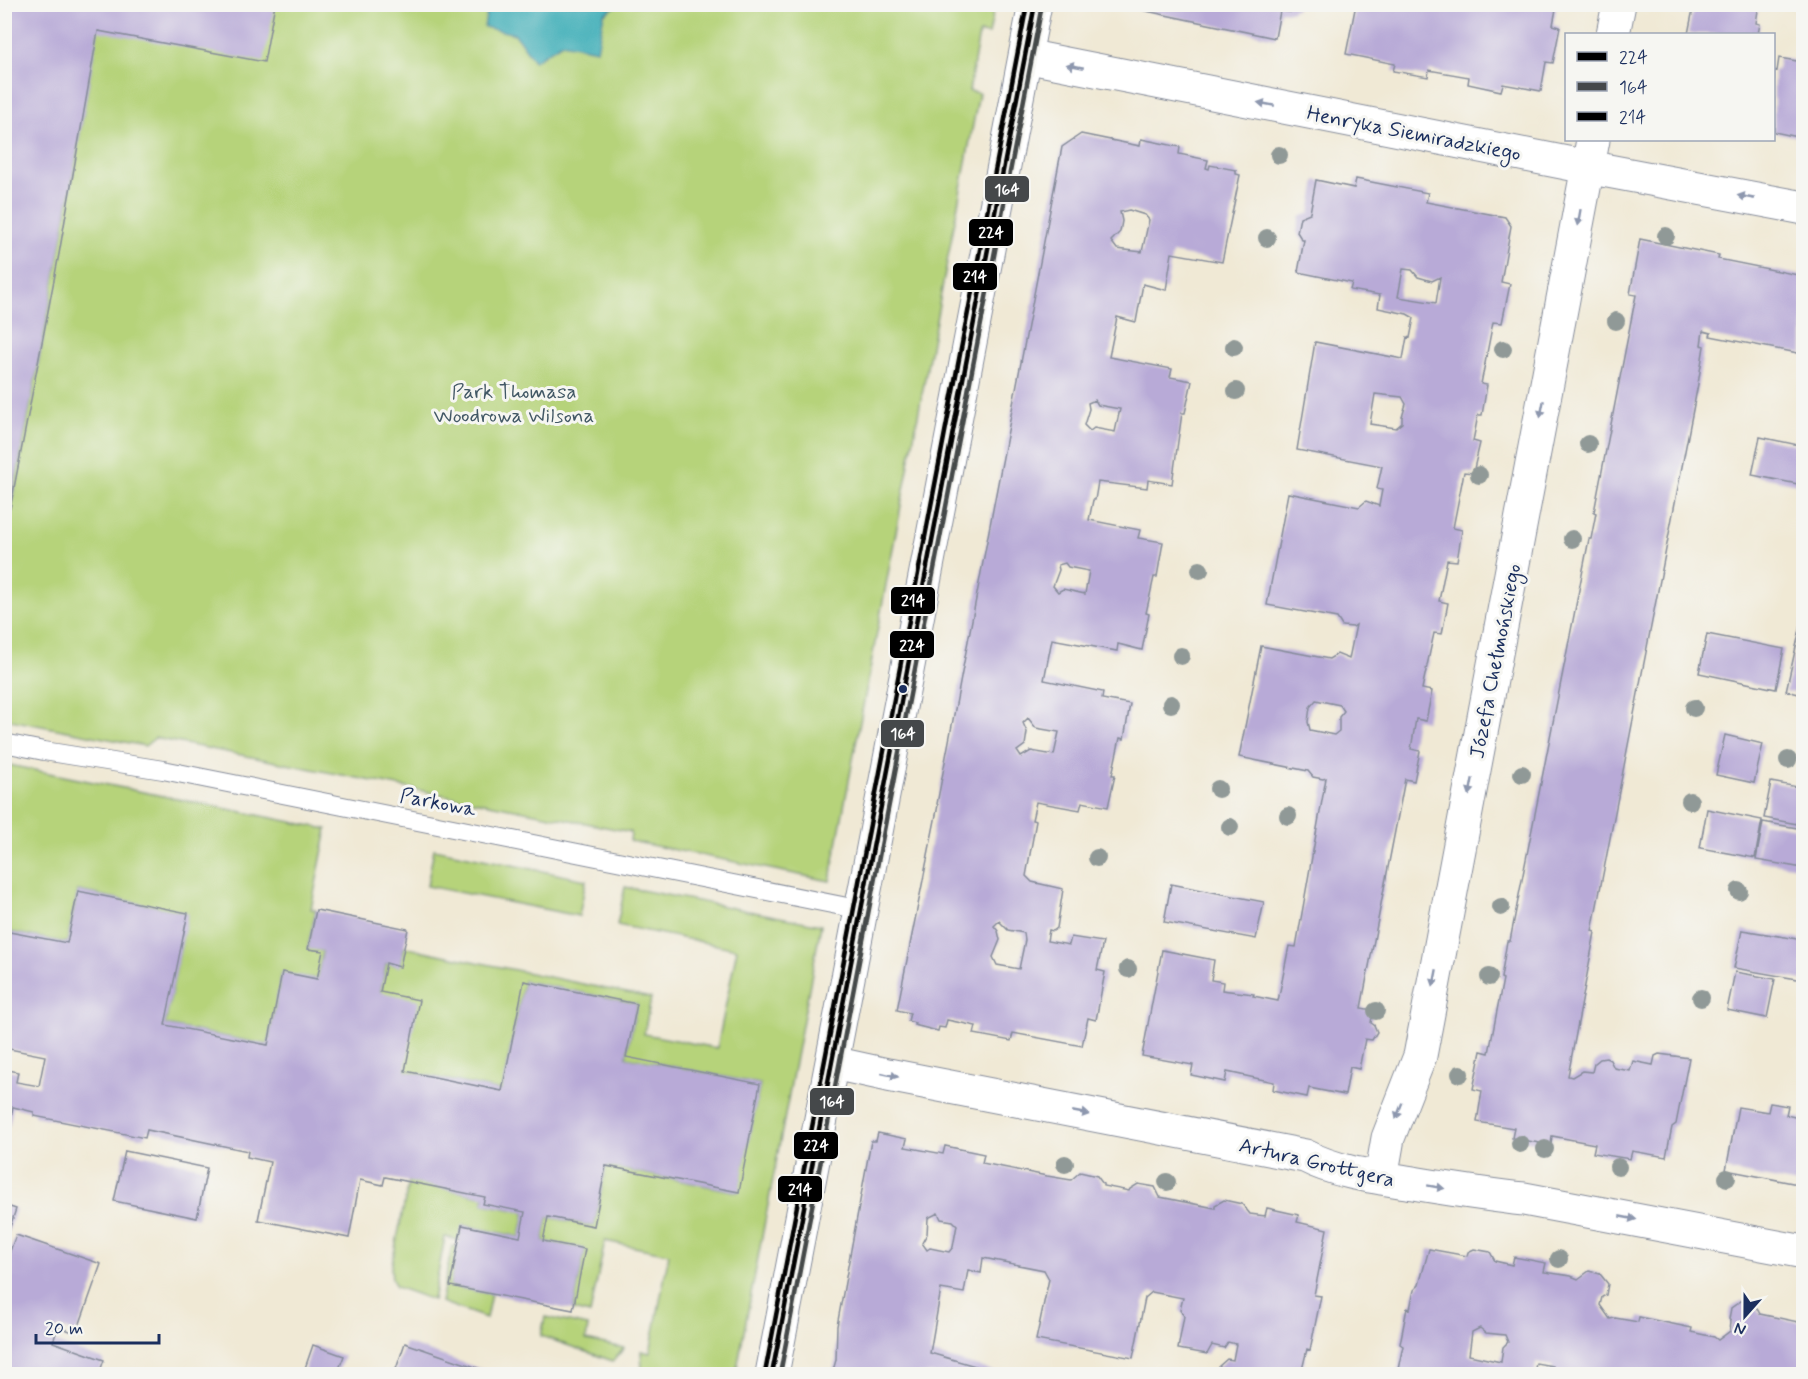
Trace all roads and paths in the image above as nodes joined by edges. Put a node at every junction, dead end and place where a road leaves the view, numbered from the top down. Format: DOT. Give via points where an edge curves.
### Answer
graph roads {
  1 [pos="1035,4"];
  2 [pos="1618,4"];
  3 [pos="1613,33"];
  4 [pos="1025,56"];
  5 [pos="1590,153"];
  6 [pos="1803,207"];
  7 [pos="4,743"];
  8 [pos="862,910"];
  9 [pos="832,1063"];
  10 [pos="1381,1178"];
  11 [pos="1803,1252"];
  12 [pos="772,1374"];
  1 -- 4 [label="street"];
  2 -- 3 [label="street"];
  5 -- 4 [label="street, Henryka Siemiradzkiego, one-way"];
  4 -- 8 [label="street"];
  6 -- 5 [label="street, Henryka Siemiradzkiego, one-way"];
  5 -- 10 [label="street, Józefa Chełmońskiego, one-way" via="1420,1056 1388,1138"];
  7 -- 8 [label="lane, Parkowa" via="163,770"];
  8 -- 9 [label="street"];
  9 -- 10 [label="street, Artura Grottgera, one-way" via="1305,1156 1328,1167"];
  9 -- 12 [label="street"];
  10 -- 11 [label="street, Artura Grottgera, one-way" via="1524,1198"];
}
